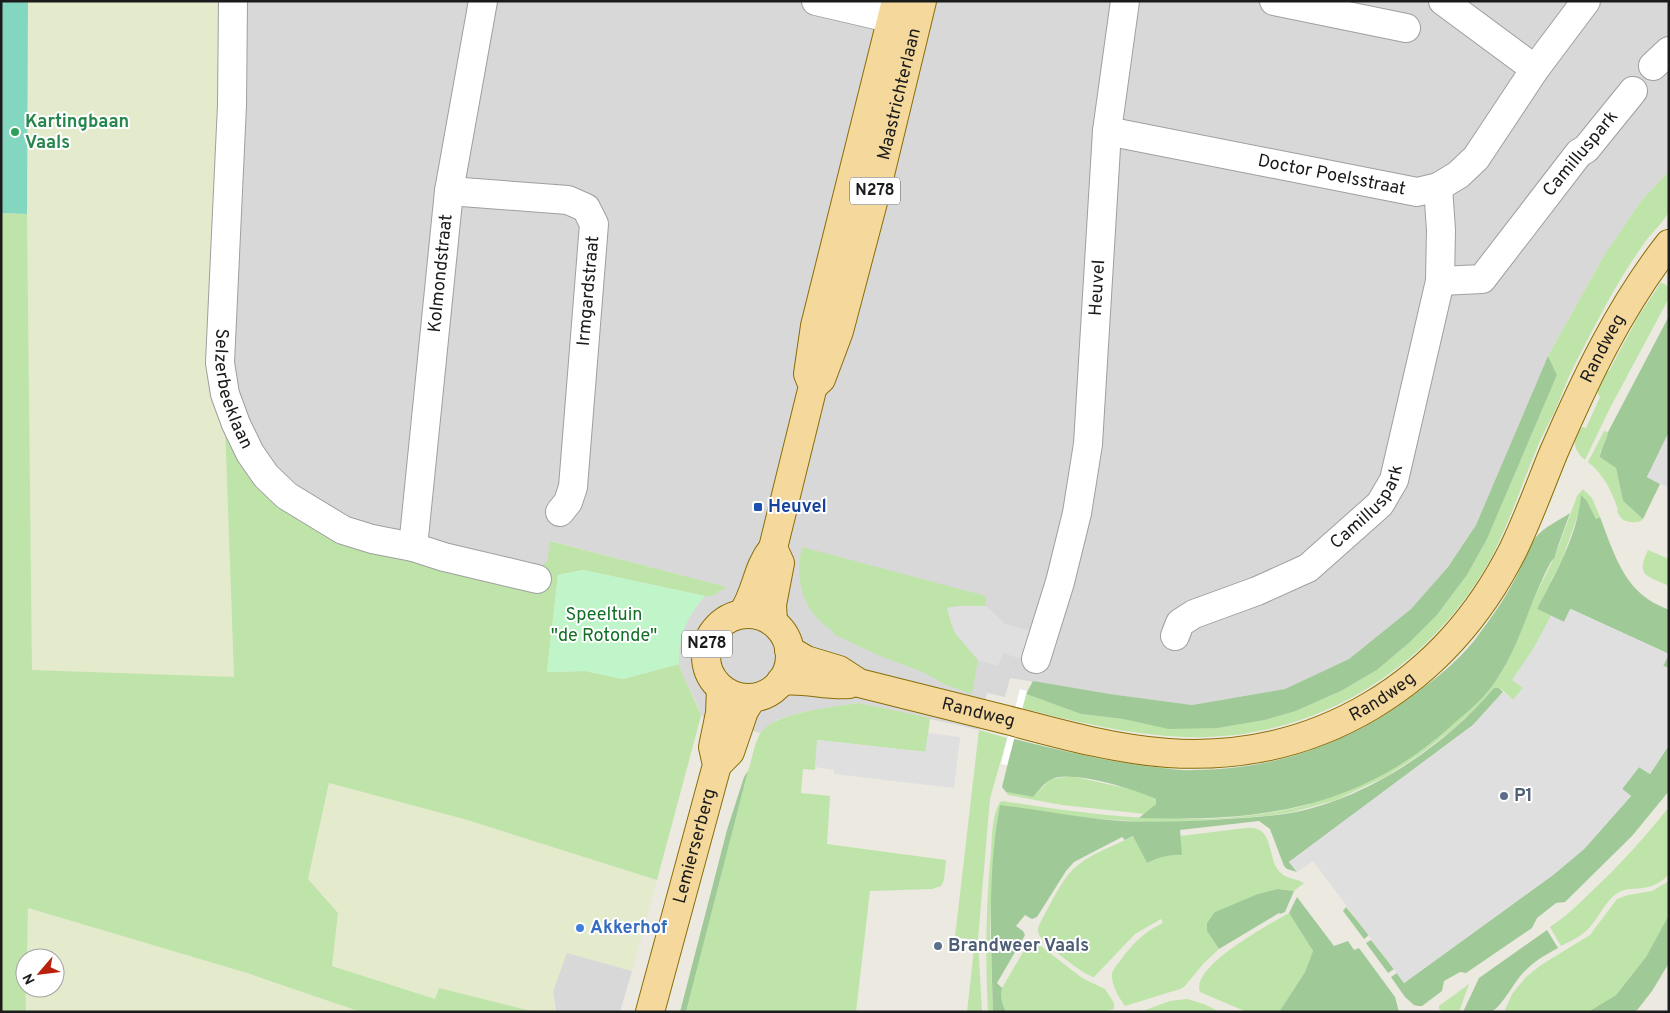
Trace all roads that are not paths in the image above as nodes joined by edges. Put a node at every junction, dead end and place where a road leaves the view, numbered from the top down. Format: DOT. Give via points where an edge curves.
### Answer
graph roads {
  1 [pos="233,1"];
  2 [pos="483,1"];
  3 [pos="816,1"];
  4 [pos="1125,1"];
  5 [pos="1443,1"];
  6 [pos="1586,1"];
  7 [pos="1291,3"];
  8 [pos="907,12"];
  9 [pos="1406,28"];
  10 [pos="1535,68"];
  11 [pos="1633,91"];
  12 [pos="1107,131"];
  13 [pos="1438,188"];
  14 [pos="449,191"];
  15 [pos="1669,244"];
  16 [pos="1440,281"];
  17 [pos="560,512"];
  18 [pos="413,547"];
  19 [pos="773,548"];
  20 [pos="537,579"];
  21 [pos="742,614"];
  22 [pos="773,622"];
  23 [pos="1175,636"];
  24 [pos="789,650"];
  25 [pos="1036,659"];
  26 [pos="781,681"];
  27 [pos="859,683"];
  28 [pos="722,689"];
  29 [pos="752,698"];
  30 [pos="717,765"];
  31 [pos="650,1012"];
  1 -- 18 [label="street, Selzerbeeklaan" via="232,105 220,363 225,394 250,452 266,476 286,496 343,530"];
  2 -- 14 [label="street, Kolmondstraat"];
  3 -- 8 [label="street"];
  4 -- 12 [label="street, Heuvel"];
  5 -- 10 [label="street"];
  6 -- 10 [label="street, Doctor Poelsstraat"];
  7 -- 9 [label="street"];
  8 -- 19 [label="main road, Maastrichterlaan / N278" via="839,331 821,379 813,386"];
  10 -- 13 [label="street, Doctor Poelsstraat" via="1476,158"];
  11 -- 16 [label="street, Camilluspark" via="1586,149 1579,153 1482,280"];
  12 -- 13 [label="street, Doctor Poelsstraat" via="1416,192"];
  12 -- 25 [label="street, Heuvel" via="1088,444 1077,513"];
  13 -- 16 [label="street, Camilluspark"];
  14 -- 17 [label="street, Irmgardstraat" via="568,200 586,208 594,224 574,487"];
  14 -- 18 [label="street, Kolmondstraat"];
  15 -- 27 [label="main road, Randweg" via="1627,305 1597,358 1516,542 1493,586 1463,628 1436,657 1407,682 1368,707 1321,730 1274,745 1215,753 1183,753 1088,741"];
  16 -- 23 [label="street, Camilluspark" via="1394,480 1380,504 1308,568 1258,591 1194,614 1180,623"];
  18 -- 20 [label="street, Selzerbeeklaan"];
  19 -- 21 [label="main road, Maastrichterlaan / N278" via="764,559"];
  19 -- 22 [label="main road, Maastrichterlaan / N278" via="780,563 772,606"];
  21 -- 22 [label="main road, N278" via="758,615"];
  21 -- 28 [label="main road, N278" via="720,624 707,644 708,669"];
  22 -- 24 [label="main road" via="784,635"];
  24 -- 26 [label="main road" via="788,666"];
  24 -- 27 [label="main road, Randweg" via="806,660 839,670"];
  26 -- 27 [label="main road, Randweg" via="834,685"];
  26 -- 29 [label="main road" via="768,692"];
  28 -- 29 [label="main road" via="736,696"];
  28 -- 30 [label="main road, Lemierserberg" via="713,747"];
  29 -- 30 [label="main road, Lemierserberg" via="744,711 730,752"];
  30 -- 31 [label="main road, Lemierserberg"];
}
